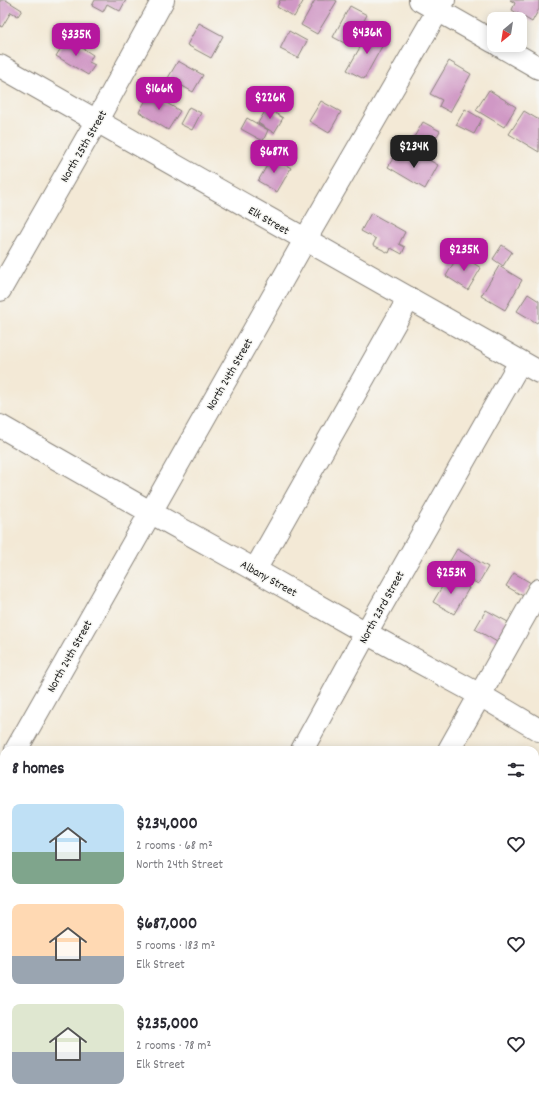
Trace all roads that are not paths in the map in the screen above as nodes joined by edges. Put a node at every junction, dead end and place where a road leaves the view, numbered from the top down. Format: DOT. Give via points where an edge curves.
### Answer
graph roads {
  1 [pos="163,0"];
  2 [pos="434,3"];
  3 [pos="487,37"];
  4 [pos="511,52"];
  5 [pos="0,66"];
  6 [pos="539,68"];
  7 [pos="96,122"];
  8 [pos="305,240"];
  9 [pos="0,290"];
  10 [pos="409,298"];
  11 [pos="520,362"];
  12 [pos="539,372"];
  13 [pos="0,426"];
  14 [pos="150,512"];
  15 [pos="255,570"];
  16 [pos="539,590"];
  17 [pos="366,633"];
  18 [pos="480,695"];
  19 [pos="539,730"];
  20 [pos="18,746"];
  21 [pos="304,746"];
  22 [pos="451,746"];
  1 -- 7 [label="street, North 25th Street"];
  2 -- 3 [label="street"];
  2 -- 8 [label="street, North 24th Street"];
  4 -- 6 [label="street"];
  5 -- 7 [label="street, Elk Street"];
  7 -- 8 [label="street, Elk Street"];
  7 -- 9 [label="street, North 25th Street"];
  8 -- 10 [label="street, Elk Street"];
  8 -- 14 [label="street, North 24th Street"];
  10 -- 11 [label="street, Elk Street"];
  10 -- 15 [label="street"];
  11 -- 12 [label="street, Elk Street"];
  11 -- 17 [label="street, North 23rd Street"];
  13 -- 14 [label="street, Albany Street"];
  14 -- 15 [label="street, Albany Street"];
  14 -- 20 [label="street, North 24th Street"];
  15 -- 17 [label="street, Albany Street"];
  16 -- 18 [label="street"];
  17 -- 18 [label="street, Albany Street"];
  17 -- 21 [label="street, North 23rd Street"];
  18 -- 19 [label="street, Albany Street"];
  18 -- 22 [label="street"];
}
